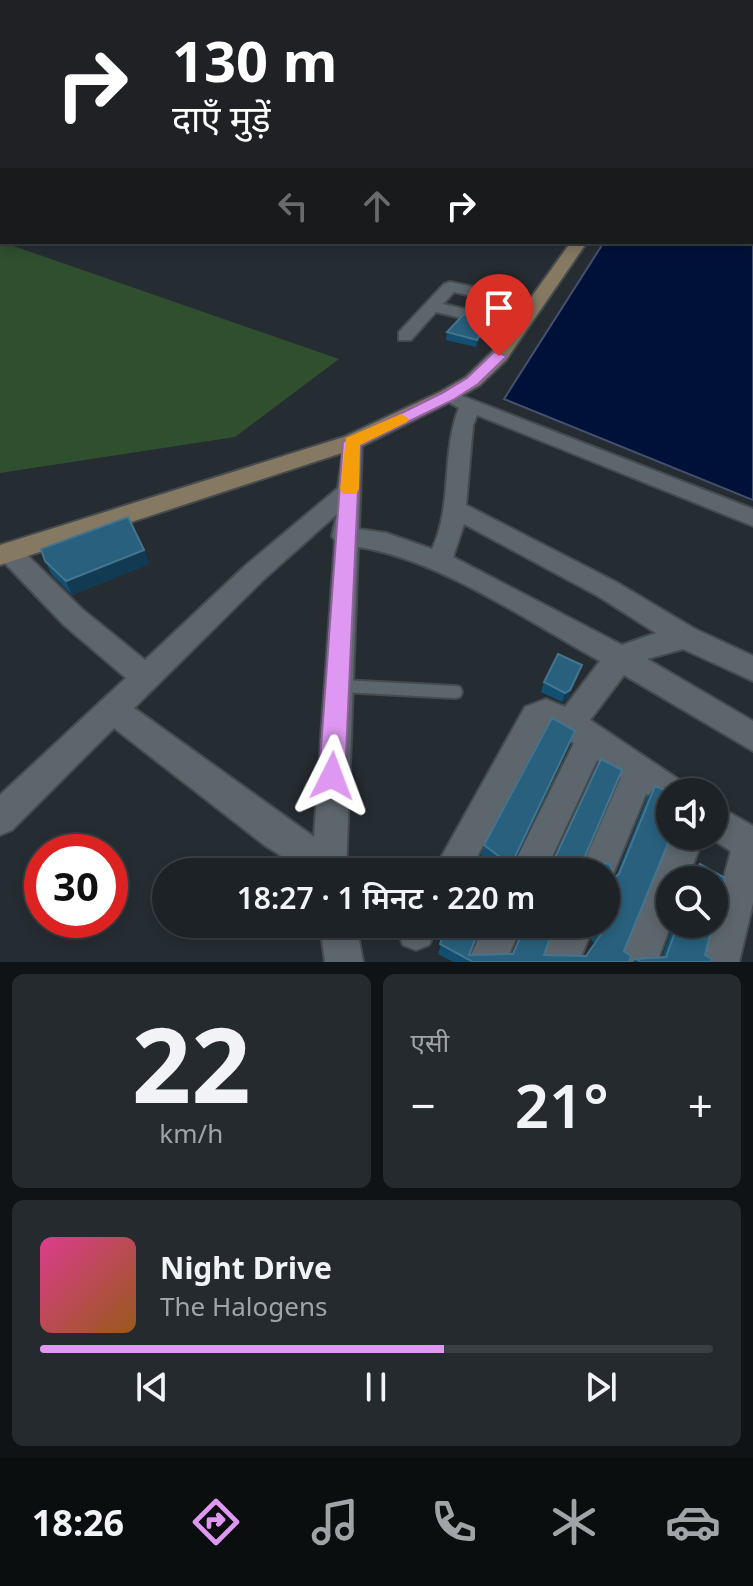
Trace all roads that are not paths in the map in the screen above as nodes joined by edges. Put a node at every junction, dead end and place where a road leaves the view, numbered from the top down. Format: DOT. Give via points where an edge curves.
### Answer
graph roads {
  1 [pos="578,244"];
  2 [pos="535,305"];
  3 [pos="431,306"];
  4 [pos="520,327"];
  5 [pos="405,336"];
  6 [pos="447,396"];
  7 [pos="470,406"];
  8 [pos="352,442"];
  9 [pos="349,491"];
  10 [pos="453,508"];
  11 [pos="753,518"];
  12 [pos="344,536"];
  13 [pos="4,554"];
  14 [pos="439,561"];
  15 [pos="685,637"];
  16 [pos="620,658"];
  17 [pos="753,669"];
  18 [pos="145,677"];
  19 [pos="337,686"];
  20 [pos="455,692"];
  21 [pos="112,709"];
  22 [pos="581,731"];
  23 [pos="753,737"];
  24 [pos="639,771"];
  25 [pos="656,783"];
  26 [pos="0,818"];
  27 [pos="728,830"];
  28 [pos="752,845"];
  29 [pos="682,850"];
  30 [pos="313,858"];
  31 [pos="329,858"];
  32 [pos="458,858"];
  33 [pos="532,858"];
  34 [pos="603,858"];
  35 [pos="340,938"];
  36 [pos="498,938"];
  37 [pos="570,938"];
  38 [pos="344,962"];
  39 [pos="487,962"];
  40 [pos="560,962"];
  41 [pos="638,962"];
  42 [pos="720,962"];
  1 -- 2 [label="main road"];
  2 -- 3 [label="street" via="450,287"];
  2 -- 4 [label="main road"];
  3 -- 4 [label="street"];
  3 -- 5 [label="street"];
  4 -- 6 [label="main road" via="473,381"];
  6 -- 7 [label="street"];
  6 -- 8 [label="main road"];
  7 -- 10 [label="street" via="460,432"];
  7 -- 11 [label="street"];
  8 -- 9 [label="street"];
  8 -- 13 [label="main road"];
  9 -- 12 [label="street"];
  9 -- 18 [label="street"];
  10 -- 14 [label="street" via="450,537"];
  10 -- 15 [label="street" via="607,589"];
  12 -- 14 [label="street" via="405,547"];
  12 -- 19 [label="street"];
  13 -- 18 [label="street"];
  14 -- 16 [label="street"];
  15 -- 16 [label="street"];
  15 -- 17 [label="street"];
  16 -- 22 [label="street"];
  16 -- 23 [label="street"];
  18 -- 21 [label="street"];
  19 -- 20 [label="lane"];
  19 -- 31 [label="street"];
  21 -- 26 [label="street"];
  21 -- 30 [label="street"];
  22 -- 24 [label="street"];
  22 -- 32 [label="street" via="546,713 536,717"];
  22 -- 33 [label="street"];
  24 -- 25 [label="street"];
  24 -- 34 [label="street"];
  27 -- 28 [label="street"];
  28 -- 42 [label="street"];
  29 -- 41 [label="street"];
  35 -- 38 [label="street"];
  36 -- 39 [label="street"];
  37 -- 40 [label="street"];
}
